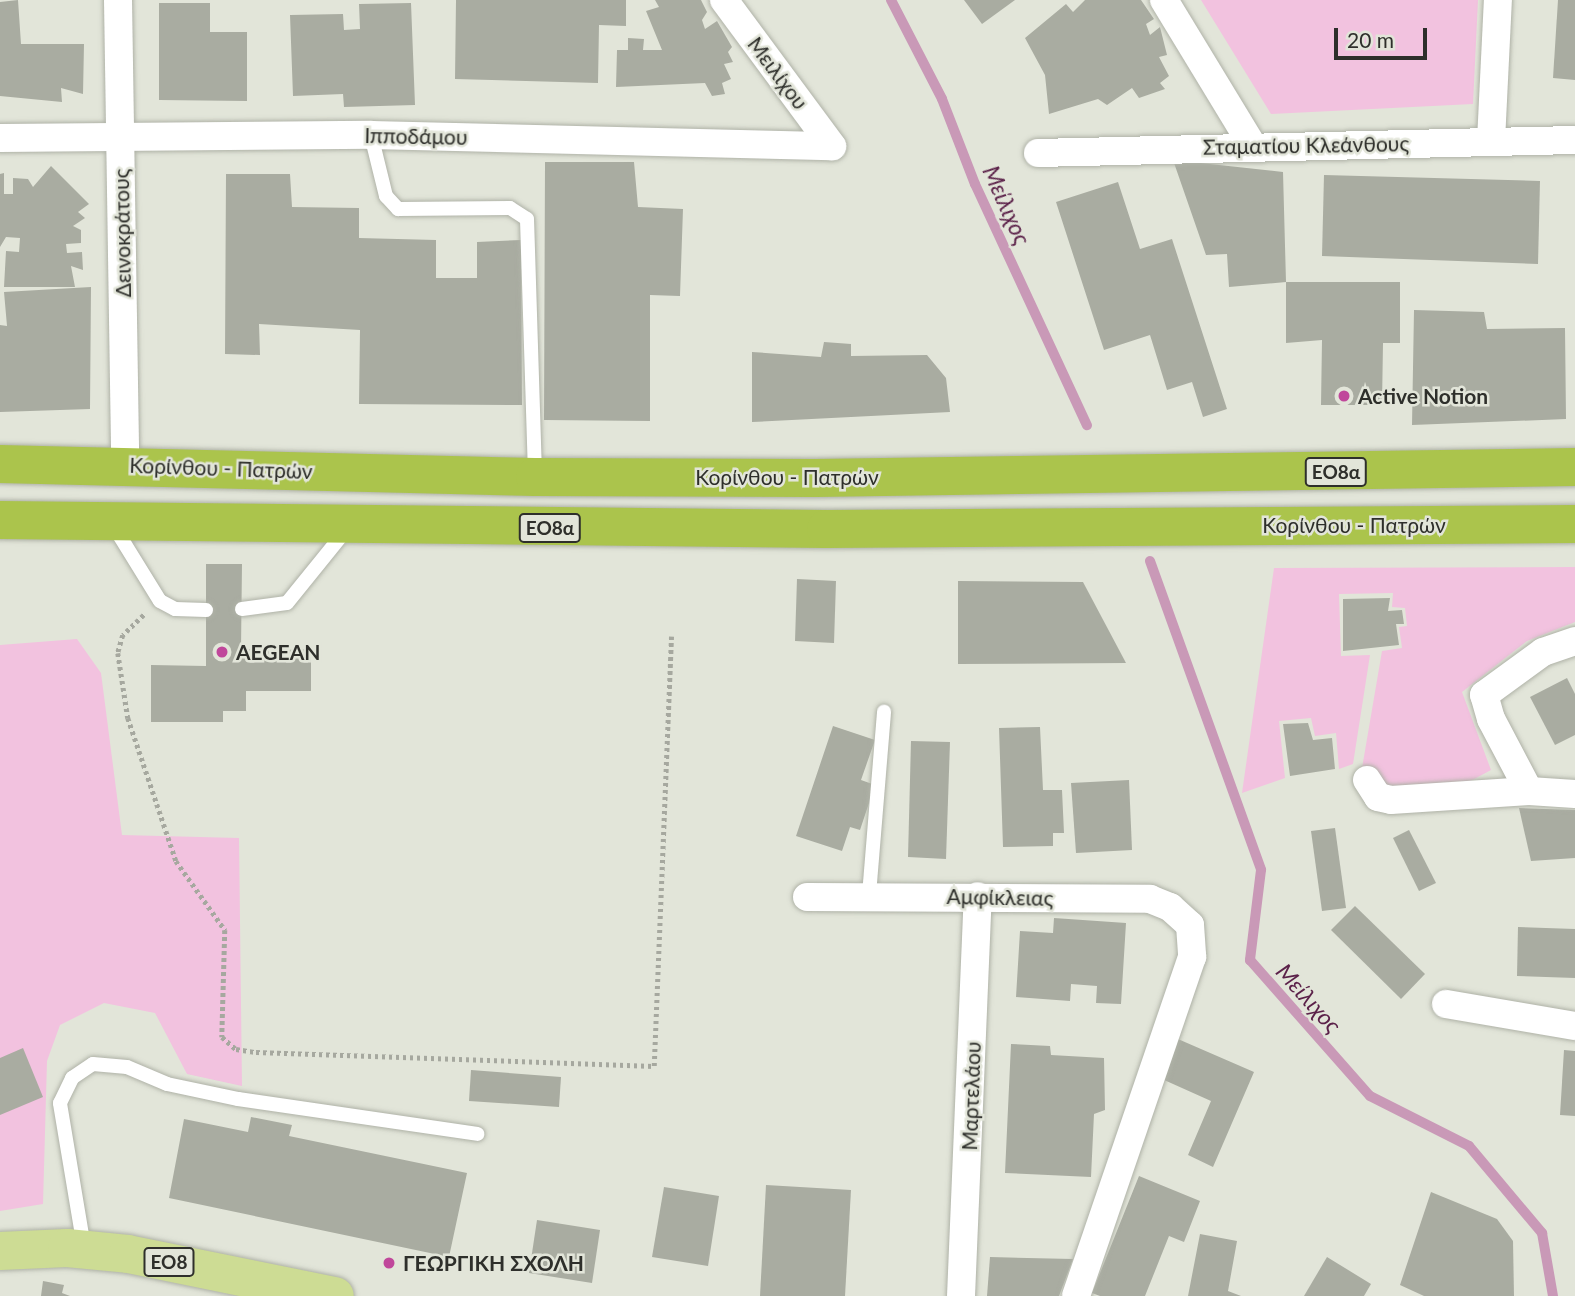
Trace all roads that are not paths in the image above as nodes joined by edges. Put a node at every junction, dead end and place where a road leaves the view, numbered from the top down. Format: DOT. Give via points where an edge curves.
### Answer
graph roads {
  1 [pos="118,0"];
  2 [pos="724,0"];
  3 [pos="1164,0"];
  4 [pos="1498,0"];
  5 [pos="371,135"];
  6 [pos="120,137"];
  7 [pos="0,138"];
  8 [pos="1575,140"];
  9 [pos="1491,141"];
  10 [pos="1252,145"];
  11 [pos="832,146"];
  12 [pos="1038,153"];
  13 [pos="0,464"];
  14 [pos="125,466"];
  15 [pos="1575,467"];
  16 [pos="535,477"];
  17 [pos="0,520"];
  18 [pos="110,521"];
  19 [pos="1575,524"];
  20 [pos="350,525"];
  21 [pos="242,609"];
  22 [pos="206,610"];
  23 [pos="1575,640"];
  24 [pos="884,712"];
  25 [pos="1367,780"];
  26 [pos="1529,791"];
  27 [pos="1575,794"];
  28 [pos="869,895"];
  29 [pos="978,896"];
  30 [pos="807,897"];
  31 [pos="1446,1004"];
  32 [pos="1575,1026"];
  33 [pos="477,1134"];
  34 [pos="85,1249"];
  35 [pos="0,1251"];
  36 [pos="327,1295"];
  37 [pos="961,1296"];
  38 [pos="1076,1296"];
  1 -- 6 [label="street, Δεινοκράτους"];
  2 -- 11 [label="street, Μειλίχου"];
  3 -- 10 [label="street"];
  4 -- 9 [label="street"];
  5 -- 6 [label="street, Ιπποδάμου"];
  5 -- 11 [label="street, Ιπποδάμου"];
  5 -- 16 [label="lane" via="386,196 398,209 510,208 527,219"];
  6 -- 7 [label="street, Ιπποδάμου"];
  6 -- 14 [label="street, Δεινοκράτους"];
  8 -- 9 [label="street, Σταματίου Κλεάνθους"];
  9 -- 10 [label="street, Σταματίου Κλεάνθους"];
  10 -- 12 [label="street, Σταματίου Κλεάνθους"];
  13 -- 14 [label="highway, Κορίνθου - Πατρών / ΕΟ8α"];
  14 -- 16 [label="highway, Κορίνθου - Πατρών / ΕΟ8α"];
  15 -- 16 [label="highway, Κορίνθου - Πατρών / ΕΟ8α" via="1078,476"];
  17 -- 18 [label="highway, Κορίνθου - Πατρών / ΕΟ8α"];
  18 -- 20 [label="highway, Κορίνθου - Πατρών / ΕΟ8α"];
  18 -- 22 [label="lane" via="160,601 175,609"];
  19 -- 20 [label="highway, Κορίνθου - Πατρών / ΕΟ8α"];
  20 -- 21 [label="lane" via="287,603"];
  23 -- 26 [label="street" via="1543,652 1484,695 1491,719"];
  24 -- 28 [label="lane"];
  25 -- 26 [label="street" via="1378,797 1391,800"];
  26 -- 27 [label="street"];
  28 -- 29 [label="street, Αμφίκλειας"];
  28 -- 30 [label="street, Αμφίκλειας"];
  29 -- 37 [label="street, Μαρτελάου"];
  29 -- 38 [label="street, Αμφίκλειας" via="1150,899 1186,921 1194,933 1192,957"];
  31 -- 32 [label="street"];
  33 -- 34 [label="lane" via="238,1100 167,1084 127,1067 93,1064 72,1078 60,1103"];
  34 -- 35 [label="main road, ΕΟ8"];
  34 -- 36 [label="main road, ΕΟ8"];
}
